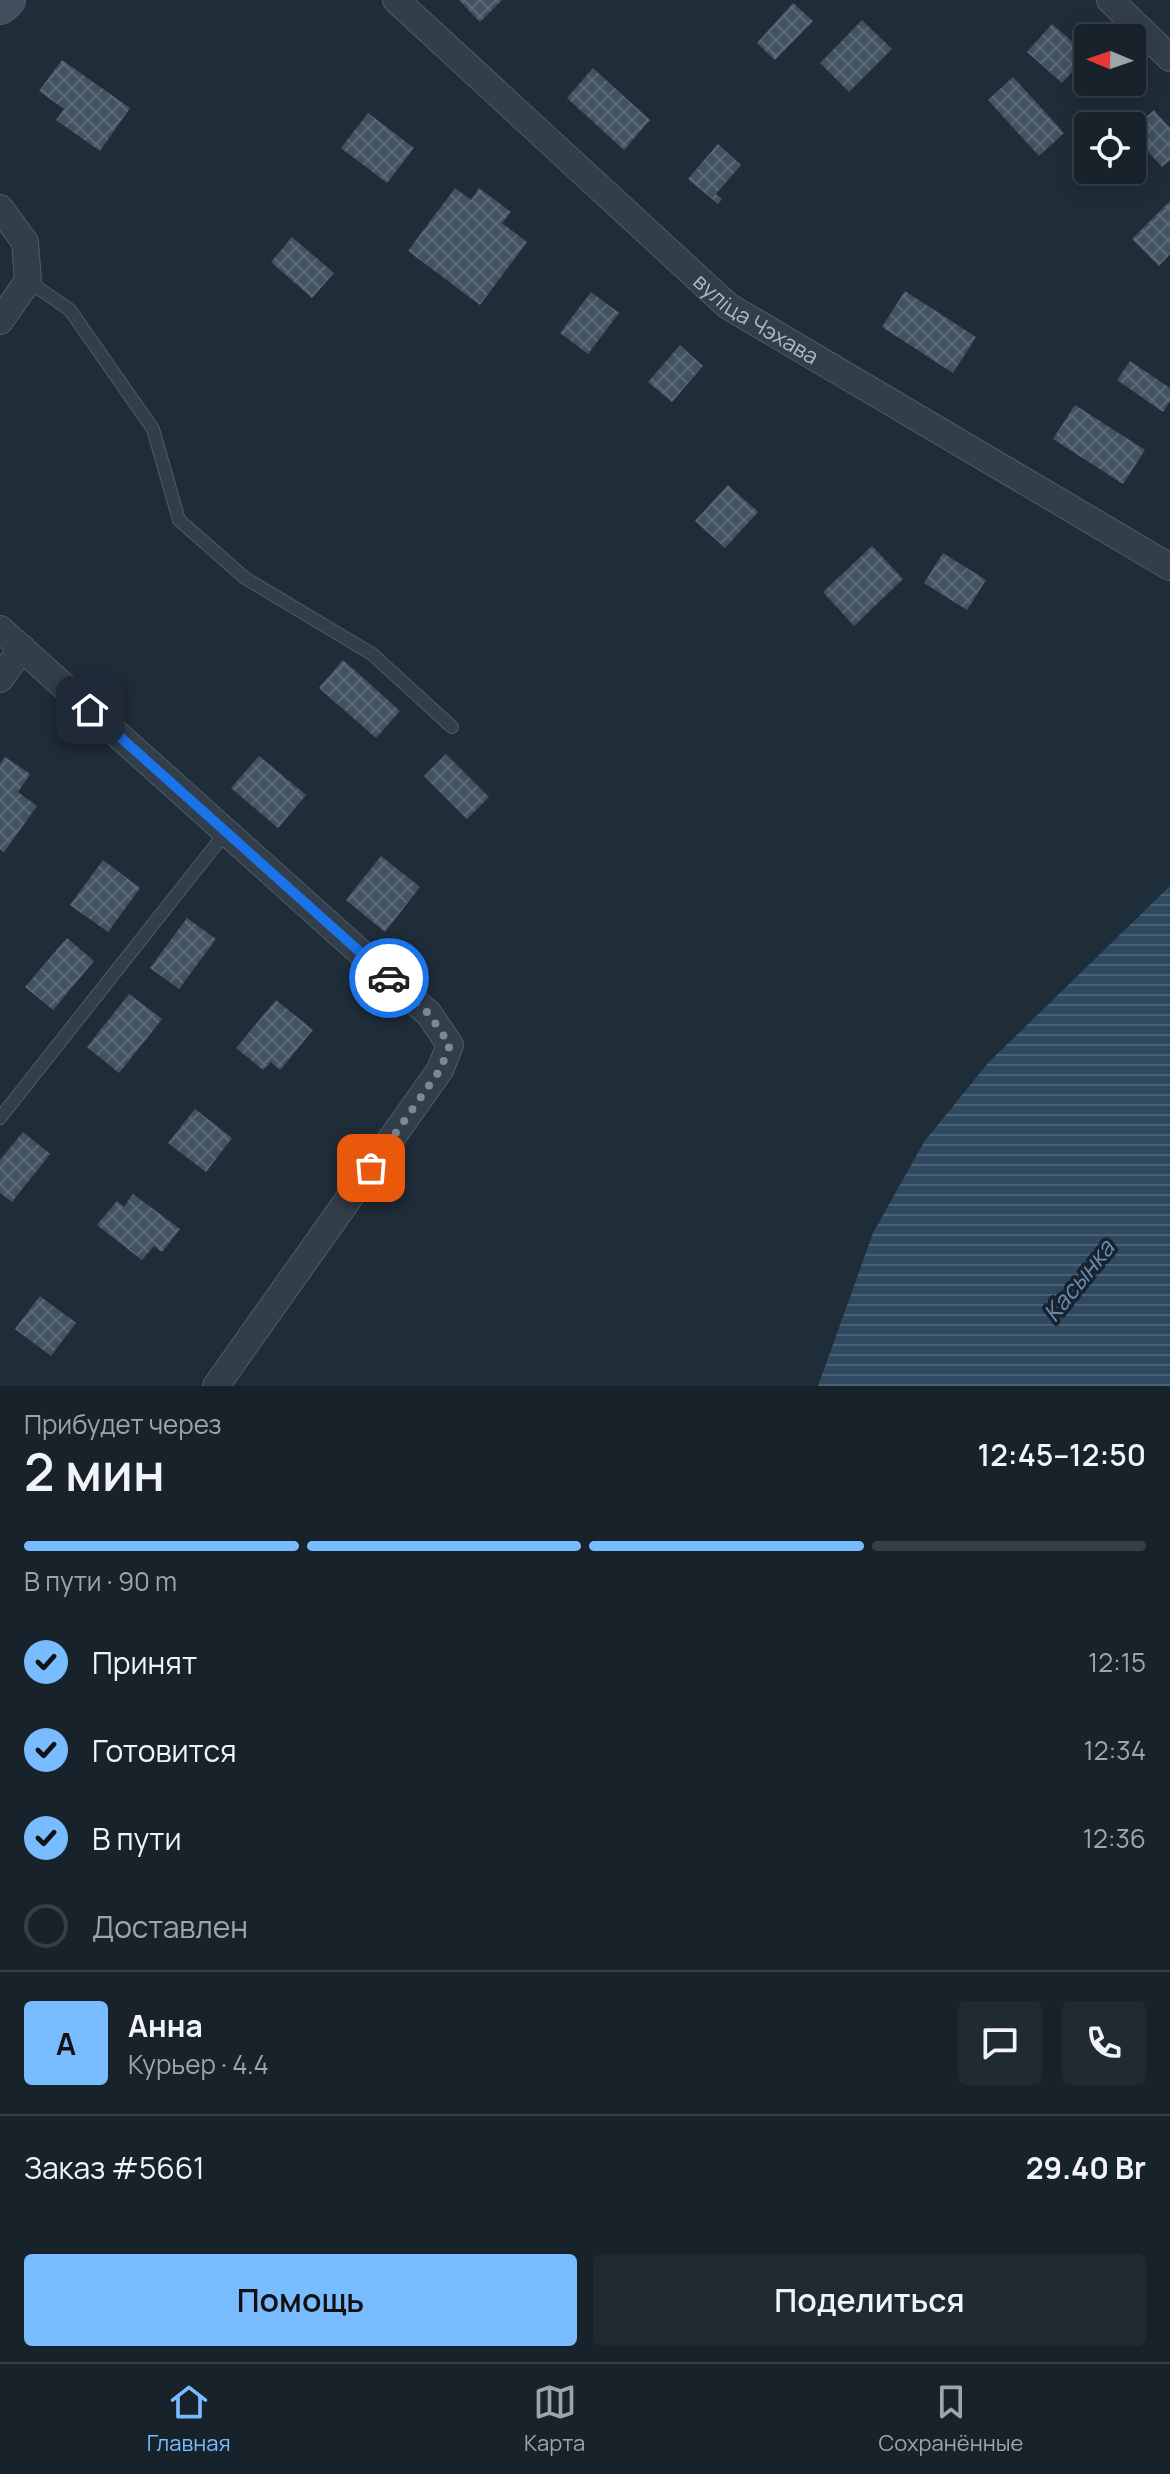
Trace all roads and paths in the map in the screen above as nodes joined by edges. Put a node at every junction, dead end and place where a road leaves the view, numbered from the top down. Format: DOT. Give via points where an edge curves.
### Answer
graph roads {
  1 [pos="7,0"];
  2 [pos="396,0"];
  3 [pos="1110,0"];
  4 [pos="0,6"];
  5 [pos="1170,58"];
  6 [pos="0,208"];
  7 [pos="28,281"];
  8 [pos="0,321"];
  9 [pos="1170,567"];
  10 [pos="0,629"];
  11 [pos="22,648"];
  12 [pos="0,679"];
  13 [pos="452,727"];
  14 [pos="226,832"];
  15 [pos="0,1118"];
  16 [pos="216,1386"];
  1 -- 4 [label="street"];
  2 -- 9 [label="street, вуліца Чэхава" via="728,306"];
  3 -- 5 [label="street"];
  6 -- 7 [label="street" via="25,242"];
  7 -- 8 [label="street"];
  7 -- 13 [label="lane" via="70,310 153,429 179,520 245,578 372,654"];
  10 -- 11 [label="street"];
  11 -- 12 [label="street"];
  11 -- 14 [label="street"];
  14 -- 15 [label="lane"];
  14 -- 16 [label="street" via="429,1014 450,1045 440,1070"];
}
